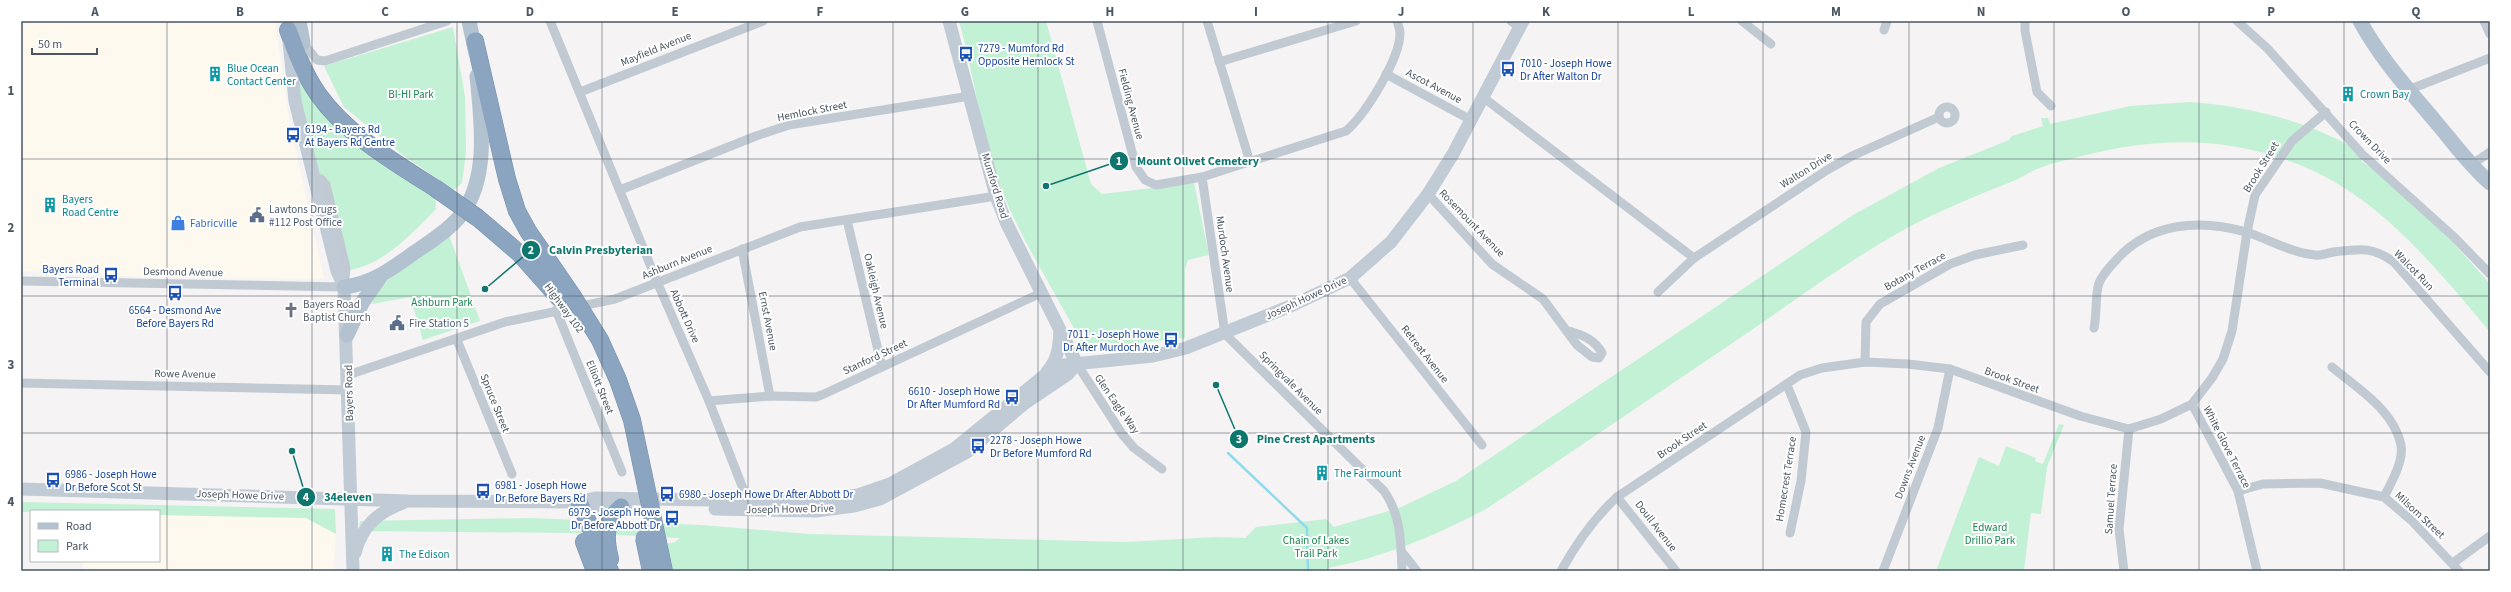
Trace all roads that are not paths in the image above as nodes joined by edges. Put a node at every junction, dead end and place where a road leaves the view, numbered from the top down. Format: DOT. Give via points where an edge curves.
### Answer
graph roads {
  1 [pos="303,21"];
  2 [pos="447,21"];
  3 [pos="469,21"];
  4 [pos="550,21"];
  5 [pos="759,21"];
  6 [pos="949,21"];
  7 [pos="1097,21"];
  8 [pos="1207,21"];
  9 [pos="1356,21"];
  10 [pos="1397,21"];
  11 [pos="1742,21"];
  12 [pos="1887,21"];
  13 [pos="2025,21"];
  14 [pos="2237,21"];
  15 [pos="2360,21"];
  16 [pos="2484,21"];
  17 [pos="1518,23"];
  18 [pos="292,24"];
  19 [pos="1884,30"];
  20 [pos="2490,34"];
  21 [pos="475,41"];
  22 [pos="1771,44"];
  23 [pos="306,48"];
  24 [pos="2490,58"];
  25 [pos="1220,62"];
  26 [pos="1386,74"];
  27 [pos="2408,90"];
  28 [pos="580,92"];
  29 [pos="970,96"];
  30 [pos="1484,98"];
  31 [pos="2051,106"];
  32 [pos="2326,112"];
  33 [pos="1939,117"];
  34 [pos="1471,120"];
  35 [pos="349,127"];
  36 [pos="2490,152"];
  37 [pos="1250,162"];
  38 [pos="2472,164"];
  39 [pos="1202,177"];
  40 [pos="2490,182"];
  41 [pos="620,190"];
  42 [pos="1428,194"];
  43 [pos="996,196"];
  44 [pos="847,220"];
  45 [pos="2247,232"];
  46 [pos="2023,245"];
  47 [pos="742,249"];
  48 [pos="1694,258"];
  49 [pos="2490,274"];
  50 [pos="380,277"];
  51 [pos="1350,278"];
  52 [pos="21,281"];
  53 [pos="658,284"];
  54 [pos="344,287"];
  55 [pos="1658,292"];
  56 [pos="1041,293"];
  57 [pos="563,301"];
  58 [pos="2094,328"];
  59 [pos="1060,330"];
  60 [pos="1569,331"];
  61 [pos="1225,334"];
  62 [pos="347,335"];
  63 [pos="457,340"];
  64 [pos="1865,362"];
  65 [pos="1077,364"];
  66 [pos="882,367"];
  67 [pos="2332,368"];
  68 [pos="1950,370"];
  69 [pos="2490,372"];
  70 [pos="348,375"];
  71 [pos="1045,375"];
  72 [pos="21,383"];
  73 [pos="1787,384"];
  74 [pos="349,390"];
  75 [pos="770,396"];
  76 [pos="709,401"];
  77 [pos="2192,404"];
  78 [pos="2129,429"];
  79 [pos="1482,445"];
  80 [pos="1162,469"];
  81 [pos="622,472"];
  82 [pos="512,474"];
  83 [pos="21,490"];
  84 [pos="2238,491"];
  85 [pos="1617,497"];
  86 [pos="2384,498"];
  87 [pos="351,499"];
  88 [pos="408,501"];
  89 [pos="579,502"];
  90 [pos="750,506"];
  91 [pos="621,507"];
  92 [pos="1790,533"];
  93 [pos="2490,536"];
  94 [pos="1401,551"];
  95 [pos="2453,562"];
  96 [pos="353,567"];
  97 [pos="595,571"];
  98 [pos="610,571"];
  99 [pos="613,571"];
  100 [pos="651,571"];
  101 [pos="664,571"];
  102 [pos="1402,571"];
  103 [pos="1418,571"];
  104 [pos="1561,571"];
  105 [pos="1676,571"];
  106 [pos="1883,571"];
  107 [pos="2124,571"];
  108 [pos="2257,571"];
  109 [pos="2459,571"];
  1 -- 23 [label="street"];
  2 -- 23 [label="street" via="325,61 317,60"];
  3 -- 21 [label="main road"];
  4 -- 28 [label="street, Abbott Drive"];
  5 -- 28 [label="street, Mayfield Avenue"];
  6 -- 29 [label="main road, Mumford Road"];
  7 -- 39 [label="street, Fielding Avenue" via="1136,167 1145,180 1156,185"];
  8 -- 25 [label="street"];
  9 -- 25 [label="street"];
  10 -- 26 [label="street, Fielding Avenue" via="1400,33 1397,50"];
  11 -- 22 [label="street"];
  12 -- 19 [label="street"];
  13 -- 31 [label="street" via="2024,31 2037,92"];
  14 -- 32 [label="street, Crown Drive" via="2267,48"];
  15 -- 27 [label="main road" via="2372,42"];
  16 -- 20 [label="street"];
  17 -- 30 [label="main road, Joseph Howe Drive"];
  18 -- 23 [label="main road"];
  18 -- 35 [label="highway, Highway 102" via="299,61 318,94"];
  18 -- 54 [label="main road, Bayers Road" via="293,91 337,271"];
  21 -- 50 [label="main road" via="481,143 478,171 471,198 461,215 448,228"];
  21 -- 57 [label="highway, Highway 102" via="507,179 518,211"];
  23 -- 35 [label="highway" via="317,82 330,104"];
  24 -- 27 [label="street"];
  25 -- 37 [label="street"];
  26 -- 34 [label="street, Ascot Avenue"];
  26 -- 37 [label="street, Fielding Avenue" via="1355,124 1346,131"];
  27 -- 38 [label="main road"];
  28 -- 41 [label="street, Abbott Drive"];
  29 -- 41 [label="street, Hemlock Street" via="789,125"];
  29 -- 43 [label="main road, Mumford Road"];
  30 -- 34 [label="main road, Joseph Howe Drive"];
  30 -- 48 [label="street"];
  32 -- 45 [label="street, Brook Street" via="2292,141 2255,195"];
  32 -- 49 [label="street, Crown Drive" via="2362,154 2454,237"];
  33 -- 48 [label="street, Walton Drive" via="1827,170"];
  34 -- 42 [label="main road, Joseph Howe Drive"];
  35 -- 57 [label="highway, Highway 102, bridge" via="375,148 478,218 520,254"];
  36 -- 38 [label="street"];
  37 -- 39 [label="street, Fielding Avenue"];
  38 -- 40 [label="main road"];
  39 -- 61 [label="street, Murdoch Avenue"];
  41 -- 53 [label="street, Abbott Drive"];
  42 -- 51 [label="main road, Joseph Howe Drive" via="1391,242"];
  42 -- 60 [label="street, Rosemount Avenue" via="1492,264 1543,299"];
  43 -- 44 [label="street, Ashburn Avenue"];
  43 -- 56 [label="main road, Mumford Road"];
  44 -- 47 [label="street, Ashburn Avenue" via="800,227"];
  44 -- 66 [label="street, Oakleigh Avenue"];
  45 -- 58 [label="street, Walcot Run" via="2208,225 2183,224 2150,233 2129,246 2100,281"];
  45 -- 69 [label="street, Walcot Run" via="2281,246 2316,256 2364,250 2379,252 2394,262"];
  45 -- 77 [label="street, Brook Street" via="2232,331 2223,359"];
  46 -- 64 [label="street, Botany Terrace" via="1975,255 1950,264 1880,304 1866,322"];
  47 -- 53 [label="street, Ashburn Avenue"];
  47 -- 75 [label="street, Ernst Avenue"];
  48 -- 55 [label="street, Walton Drive"];
  50 -- 54 [label="main road"];
  50 -- 62 [label="main road" via="362,303"];
  51 -- 61 [label="main road, Joseph Howe Drive"];
  51 -- 79 [label="street, Retreat Avenue"];
  52 -- 54 [label="street, Desmond Avenue"];
  53 -- 57 [label="street, Ashburn Avenue" via="594,305"];
  53 -- 76 [label="street, Abbott Drive"];
  54 -- 62 [label="main road, Bayers Road"];
  56 -- 59 [label="main road, Mumford Road"];
  56 -- 66 [label="street, Stanford Street"];
  57 -- 63 [label="street, Ashburn Avenue"];
  57 -- 81 [label="street, Elliott Street"];
  57 -- 100 [label="highway, Highway 102, bridge" via="591,346 621,421"];
  57 -- 101 [label="highway, Highway 102, bridge" via="600,340 618,380 632,420"];
  59 -- 65 [label="main road, Mumford Road"];
  59 -- 71 [label="main road" via="1059,352"];
  61 -- 65 [label="main road, Joseph Howe Drive" via="1153,356"];
  61 -- 94 [label="street, Springvale Avenue" via="1384,491 1392,502 1398,518"];
  62 -- 70 [label="main road, Bayers Road"];
  63 -- 70 [label="street, Ashburn Avenue"];
  63 -- 82 [label="street, Spruce Street"];
  64 -- 68 [label="street, Brook Street" via="1908,364"];
  64 -- 73 [label="street, Brook Street" via="1822,368 1800,375"];
  65 -- 71 [label="main road, Joseph Howe Drive" via="1064,365"];
  65 -- 80 [label="street, Glen Eagle Way" via="1122,434 1134,448"];
  65 -- 90 [label="main road, Joseph Howe Drive" via="1068,374 1025,403 967,452 880,499 831,510"];
  66 -- 75 [label="street, Stanford Street" via="816,396"];
  67 -- 86 [label="street" via="2379,406 2394,426 2401,446 2397,469"];
  68 -- 78 [label="street, Brook Street" via="2080,416"];
  68 -- 106 [label="street, Downs Avenue" via="1938,428"];
  70 -- 74 [label="main road, Bayers Road"];
  71 -- 90 [label="main road, Joseph Howe Drive" via="954,449 890,484 858,495"];
  72 -- 74 [label="street, Rowe Avenue"];
  73 -- 85 [label="street, Brook Street"];
  73 -- 92 [label="street, Homecrest Terrace" via="1806,432 1802,474"];
  74 -- 87 [label="main road, Bayers Road"];
  75 -- 76 [label="street, Stanford Street"];
  76 -- 90 [label="street, Abbott Drive"];
  77 -- 78 [label="street, Brook Street" via="2161,419"];
  77 -- 84 [label="street, White Glove Terrace"];
  78 -- 107 [label="street, Samuel Terrace" via="2119,529"];
  83 -- 87 [label="main road, Joseph Howe Drive"];
  84 -- 86 [label="street, Milsom Street" via="2263,484 2320,483"];
  84 -- 108 [label="street, White Glove Terrace"];
  85 -- 104 [label="street, Brook Street" via="1602,510 1572,550"];
  85 -- 105 [label="street, Doull Avenue"];
  86 -- 95 [label="street, Milsom Street" via="2411,520"];
  87 -- 88 [label="main road, Joseph Howe Drive"];
  87 -- 96 [label="main road, Bayers Road"];
  88 -- 89 [label="main road, Joseph Howe Drive"];
  88 -- 96 [label="main road" via="381,512 373,519 362,535"];
  89 -- 90 [label="main road, Joseph Howe Drive" via="595,498"];
  89 -- 91 [label="main road, Joseph Howe Drive" via="596,507"];
  89 -- 97 [label="highway" via="578,525"];
  89 -- 98 [label="highway"];
  90 -- 91 [label="main road, Joseph Howe Drive"];
  91 -- 99 [label="highway" via="613,514 607,526 607,544"];
  93 -- 95 [label="street"];
  94 -- 102 [label="street, Springvale Avenue"];
  94 -- 103 [label="street"];
  95 -- 109 [label="street, Milsom Street"];
}
